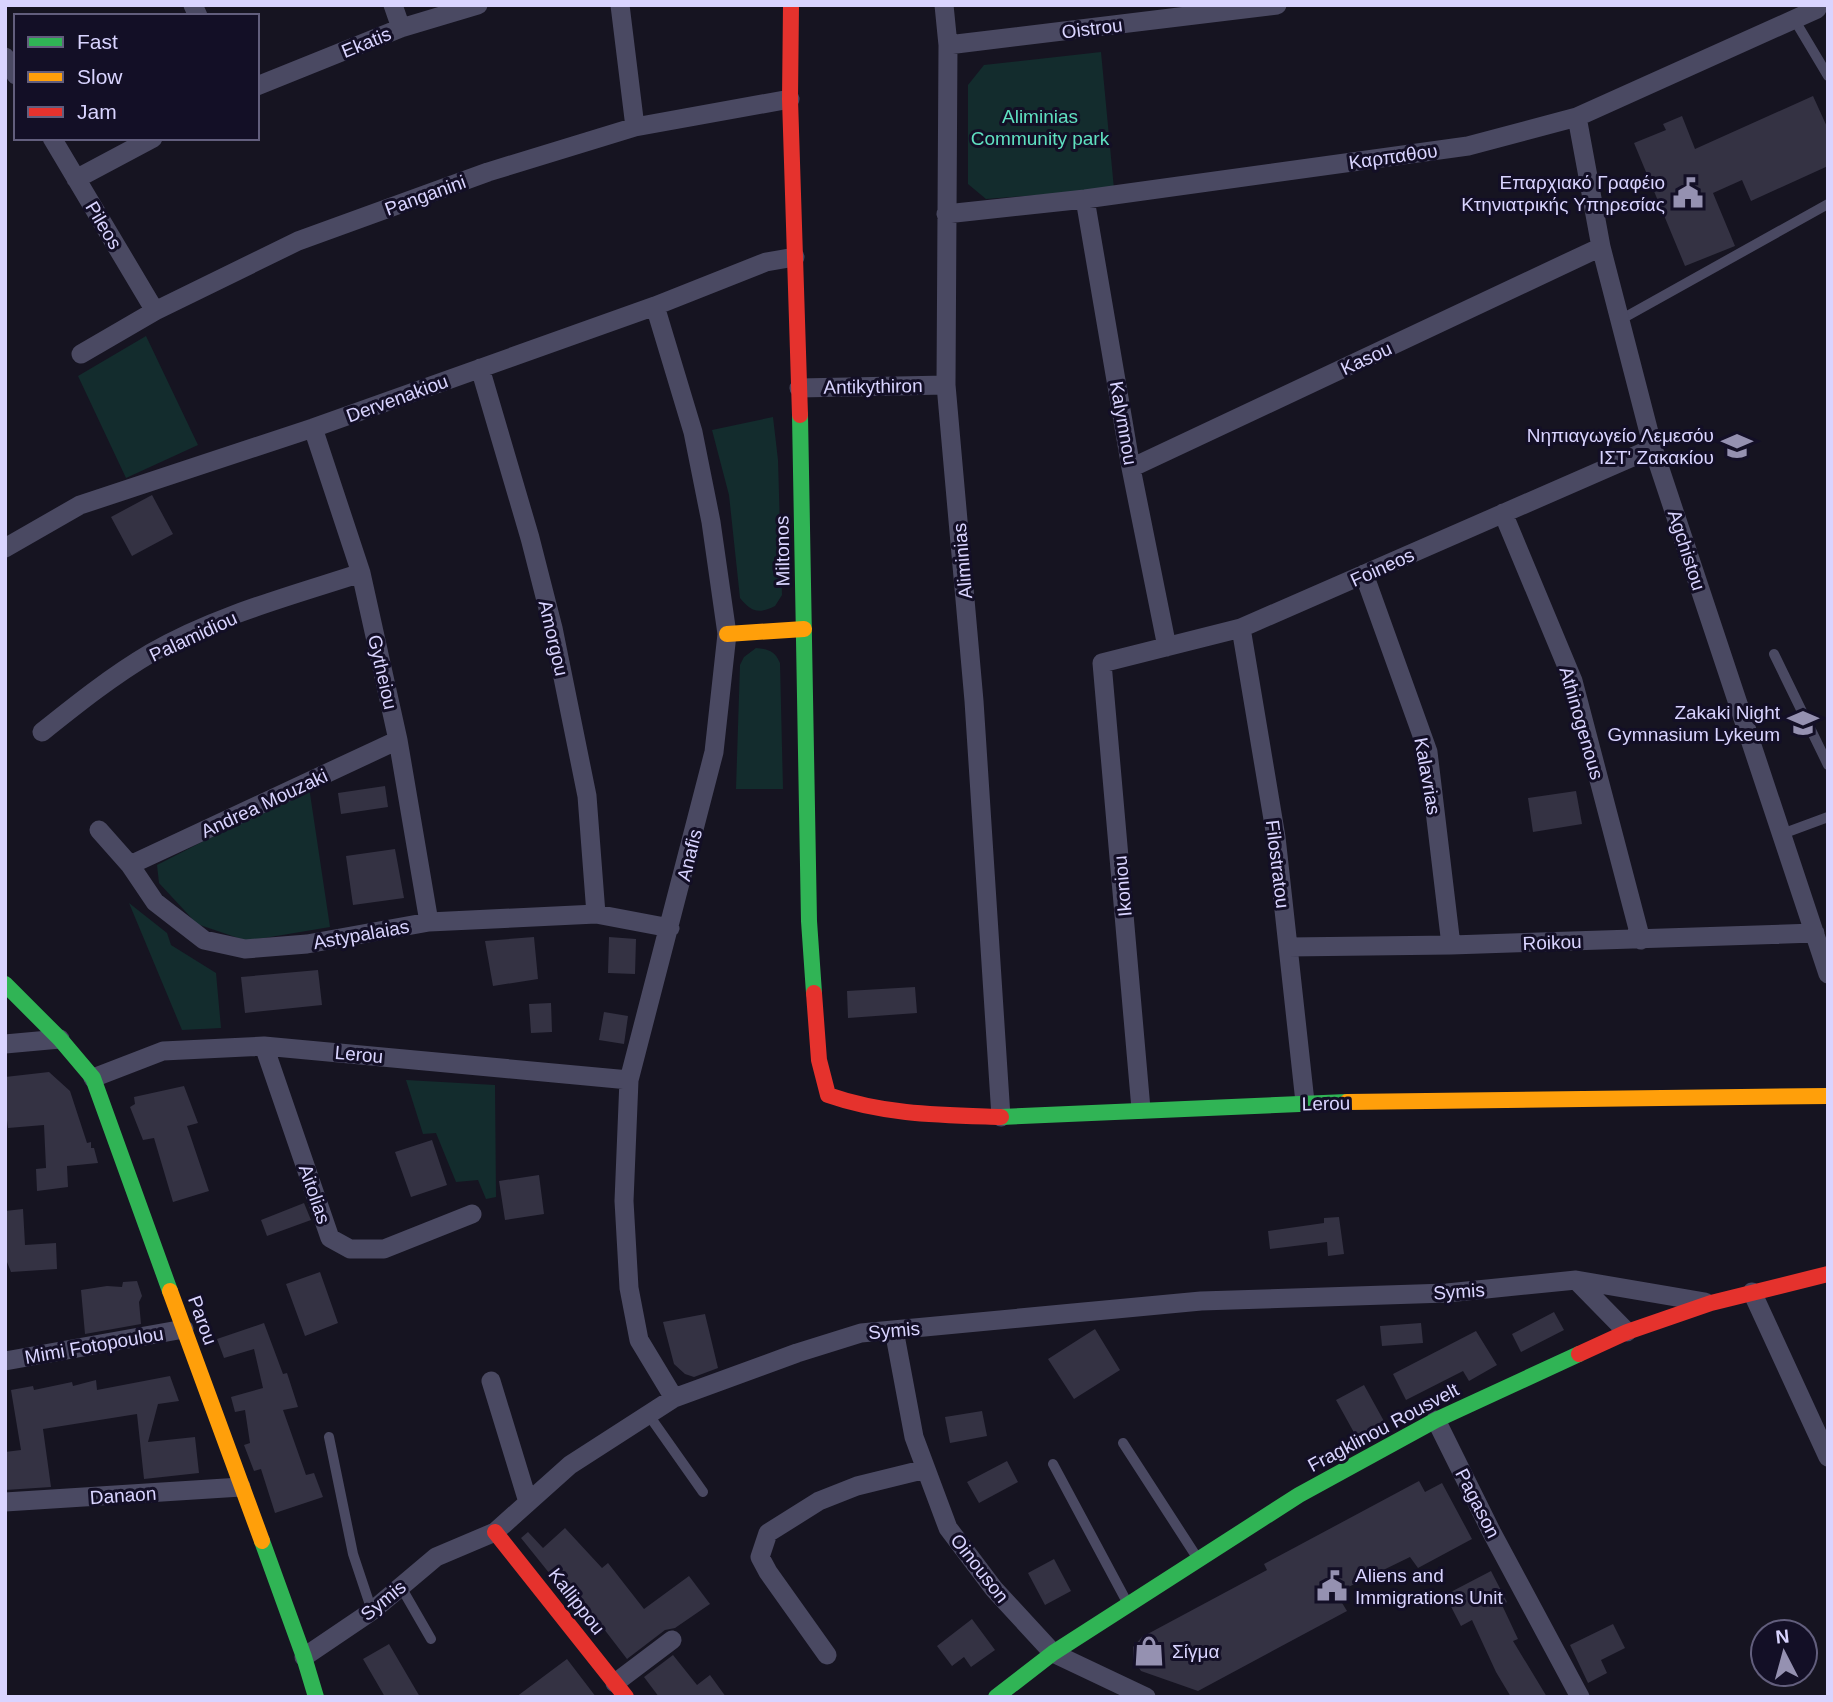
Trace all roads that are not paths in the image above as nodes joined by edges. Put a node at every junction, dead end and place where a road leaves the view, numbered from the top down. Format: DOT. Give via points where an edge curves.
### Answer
graph roads {
  1 [pos="393,5"];
  2 [pos="478,5"];
  3 [pos="620,5"];
  4 [pos="791,5"];
  5 [pos="944,5"];
  6 [pos="1277,5"];
  7 [pos="1817,9"];
  8 [pos="1794,19"];
  9 [pos="401,28"];
  10 [pos="948,45"];
  11 [pos="1828,76"];
  12 [pos="259,85"];
  13 [pos="790,99"];
  14 [pos="1577,117"];
  15 [pos="635,127"];
  16 [pos="53,140"];
  17 [pos="149,140"];
  18 [pos="76,179"];
  19 [pos="1085,199"];
  20 [pos="1828,204"];
  21 [pos="946,214"];
  22 [pos="1601,247"];
  23 [pos="795,257"];
  24 [pos="654,306"];
  25 [pos="155,311"];
  26 [pos="1620,320"];
  27 [pos="81,354"];
  28 [pos="480,368"];
  29 [pos="946,385"];
  30 [pos="799,388"];
  31 [pos="313,428"];
  32 [pos="1653,448"];
  33 [pos="1131,468"];
  34 [pos="1503,513"];
  35 [pos="5,548"];
  36 [pos="361,573"];
  37 [pos="1364,574"];
  38 [pos="1241,628"];
  39 [pos="804,629"];
  40 [pos="727,634"];
  41 [pos="1167,647"];
  42 [pos="1774,654"];
  43 [pos="1102,663"];
  44 [pos="42,732"];
  45 [pos="398,740"];
  46 [pos="1828,765"];
  47 [pos="1827,819"];
  48 [pos="99,830"];
  49 [pos="1782,834"];
  50 [pos="130,865"];
  51 [pos="596,914"];
  52 [pos="429,922"];
  53 [pos="670,928"];
  54 [pos="1815,933"];
  55 [pos="1641,940"];
  56 [pos="1451,945"];
  57 [pos="1288,947"];
  58 [pos="1828,974"];
  59 [pos="5,984"];
  60 [pos="60,1039"];
  61 [pos="5,1044"];
  62 [pos="264,1046"];
  63 [pos="93,1078"];
  64 [pos="629,1080"];
  65 [pos="828,1095"];
  66 [pos="1828,1096"];
  67 [pos="1305,1102"];
  68 [pos="1141,1109"];
  69 [pos="1001,1117"];
  70 [pos="472,1214"];
  71 [pos="1828,1273"];
  72 [pos="1576,1280"];
  73 [pos="1752,1292"];
  74 [pos="1711,1303"];
  75 [pos="184,1329"];
  76 [pos="894,1330"];
  77 [pos="1627,1332"];
  78 [pos="5,1361"];
  79 [pos="491,1381"];
  80 [pos="674,1398"];
  81 [pos="648,1414"];
  82 [pos="1436,1420"];
  83 [pos="329,1437"];
  84 [pos="1122,1443"];
  85 [pos="1828,1457"];
  86 [pos="1053,1464"];
  87 [pos="926,1469"];
  88 [pos="241,1488"];
  89 [pos="703,1492"];
  90 [pos="528,1502"];
  91 [pos="5,1503"];
  92 [pos="495,1532"];
  93 [pos="1198,1560"];
  94 [pos="401,1587"];
  95 [pos="1129,1604"];
  96 [pos="372,1611"];
  97 [pos="431,1639"];
  98 [pos="672,1640"];
  99 [pos="1053,1653"];
  100 [pos="827,1655"];
  101 [pos="304,1657"];
  102 [pos="620,1690"];
  103 [pos="312,1694"];
  104 [pos="996,1697"];
  105 [pos="1146,1697"];
  106 [pos="1580,1697"];
  1 -- 9 [label="street"];
  2 -- 9 [label="street, Ekatis"];
  3 -- 15 [label="street"];
  4 -- 13 [label="street, Miltonos"];
  5 -- 10 [label="street, Aliminias"];
  6 -- 10 [label="street, Oistrou"];
  7 -- 8 [label="street, Καρπαθου"];
  8 -- 11 [label="lane"];
  8 -- 14 [label="street, Καρπαθου"];
  9 -- 12 [label="street, Ekatis"];
  10 -- 21 [label="street, Aliminias"];
  13 -- 15 [label="street, Panganini"];
  13 -- 23 [label="street, Miltonos"];
  14 -- 19 [label="street, Καρπαθου" via="1468,146"];
  14 -- 22 [label="street, Agchistou"];
  15 -- 25 [label="street, Panganini" via="488,172 298,241"];
  16 -- 18 [label="street, Pileos"];
  17 -- 18 [label="street"];
  18 -- 25 [label="street, Pileos"];
  19 -- 21 [label="street, Καρπαθου"];
  19 -- 33 [label="street, Kalymnou"];
  20 -- 26 [label="lane"];
  21 -- 29 [label="street, Aliminias"];
  22 -- 26 [label="street, Agchistou"];
  22 -- 33 [label="street, Kasou"];
  23 -- 24 [label="street, Dervenakiou" via="766,262"];
  23 -- 30 [label="street, Miltonos"];
  24 -- 28 [label="street, Dervenakiou"];
  24 -- 40 [label="street, Anafis" via="693,432"];
  25 -- 27 [label="street, Panganini"];
  26 -- 32 [label="street, Agchistou"];
  28 -- 31 [label="street, Dervenakiou"];
  28 -- 51 [label="street, Amorgou" via="553,628 587,796"];
  29 -- 30 [label="street, Antikythiron"];
  29 -- 69 [label="street, Aliminias" via="974,701"];
  30 -- 39 [label="street, Miltonos"];
  31 -- 35 [label="street, Dervenakiou" via="80,505"];
  31 -- 36 [label="street, Gytheiou"];
  32 -- 34 [label="street, Foineos"];
  32 -- 49 [label="street, Agchistou"];
  33 -- 41 [label="street, Kalymnou"];
  34 -- 37 [label="street, Foineos"];
  34 -- 55 [label="street, Athinogenous" via="1573,681"];
  36 -- 44 [label="street, Palamidiou" via="227,617 151,653"];
  36 -- 45 [label="street, Gytheiou"];
  37 -- 38 [label="street, Foineos"];
  37 -- 56 [label="street, Kalavrias" via="1427,752"];
  38 -- 41 [label="street, Foineos"];
  38 -- 57 [label="street, Filostratou" via="1276,837"];
  39 -- 40 [label="street"];
  39 -- 65 [label="street, Miltonos" via="809,921 818,1060"];
  40 -- 53 [label="street, Anafis" via="714,752"];
  41 -- 43 [label="street, Foineos"];
  42 -- 46 [label="lane"];
  43 -- 68 [label="street, Ikoniou"];
  45 -- 50 [label="street, Andrea Mouzaki"];
  45 -- 52 [label="street, Gytheiou"];
  47 -- 49 [label="lane"];
  48 -- 50 [label="street, Astypalaias"];
  49 -- 54 [label="street, Agchistou"];
  50 -- 52 [label="street, Astypalaias" via="155,902 204,940 245,949 307,944"];
  51 -- 52 [label="street, Astypalaias"];
  51 -- 53 [label="street, Astypalaias"];
  53 -- 64 [label="street, Anafis"];
  54 -- 55 [label="street, Roikou"];
  54 -- 58 [label="street, Agchistou"];
  55 -- 56 [label="street, Roikou"];
  56 -- 57 [label="street, Roikou"];
  57 -- 67 [label="street, Filostratou"];
  59 -- 60 [label="street, Parou"];
  60 -- 61 [label="street"];
  60 -- 63 [label="street, Parou"];
  62 -- 63 [label="street, Lerou" via="163,1051"];
  62 -- 64 [label="street, Lerou"];
  62 -- 70 [label="street, Aitolias" via="330,1238 350,1249 384,1249"];
  63 -- 75 [label="street, Parou"];
  64 -- 80 [label="street, Anafis" via="624,1201 629,1288 639,1340"];
  65 -- 69 [label="street, Lerou" via="860,1106 919,1114"];
  66 -- 67 [label="street, Lerou"];
  67 -- 68 [label="street, Lerou"];
  68 -- 69 [label="street, Lerou"];
  71 -- 73 [label="street, Fragklinou Rousvelt"];
  72 -- 74 [label="street, Symis"];
  72 -- 76 [label="street, Symis" via="1447,1293 1201,1301"];
  72 -- 77 [label="street"];
  73 -- 74 [label="street, Fragklinou Rousvelt"];
  73 -- 85 [label="street"];
  74 -- 77 [label="street, Fragklinou Rousvelt"];
  75 -- 78 [label="street, Mimi Fotopoulou"];
  75 -- 88 [label="street, Parou"];
  76 -- 80 [label="street, Symis" via="861,1332"];
  76 -- 87 [label="street, Oinouson" via="914,1437"];
  77 -- 82 [label="street, Fragklinou Rousvelt"];
  79 -- 90 [label="street"];
  80 -- 81 [label="street, Symis"];
  81 -- 89 [label="lane"];
  81 -- 90 [label="street, Symis" via="570,1465"];
  82 -- 93 [label="street, Fragklinou Rousvelt" via="1299,1495"];
  82 -- 106 [label="street, Pagason"];
  83 -- 96 [label="lane" via="353,1554"];
  84 -- 93 [label="lane"];
  86 -- 95 [label="lane"];
  87 -- 99 [label="street, Oinouson" via="948,1528 994,1589"];
  87 -- 100 [label="street" via="819,1501 768,1533 760,1556"];
  88 -- 91 [label="street, Danaon"];
  88 -- 101 [label="street, Parou"];
  90 -- 92 [label="street, Symis"];
  92 -- 94 [label="street, Symis" via="436,1557"];
  92 -- 102 [label="street, Kallippou"];
  93 -- 95 [label="street, Fragklinou Rousvelt"];
  94 -- 96 [label="street, Symis"];
  94 -- 97 [label="lane"];
  95 -- 99 [label="street, Fragklinou Rousvelt"];
  96 -- 101 [label="street, Symis"];
  98 -- 102 [label="street"];
  99 -- 104 [label="street, Fragklinou Rousvelt"];
  99 -- 105 [label="street, Oinouson"];
  101 -- 103 [label="street, Parou"];
}
